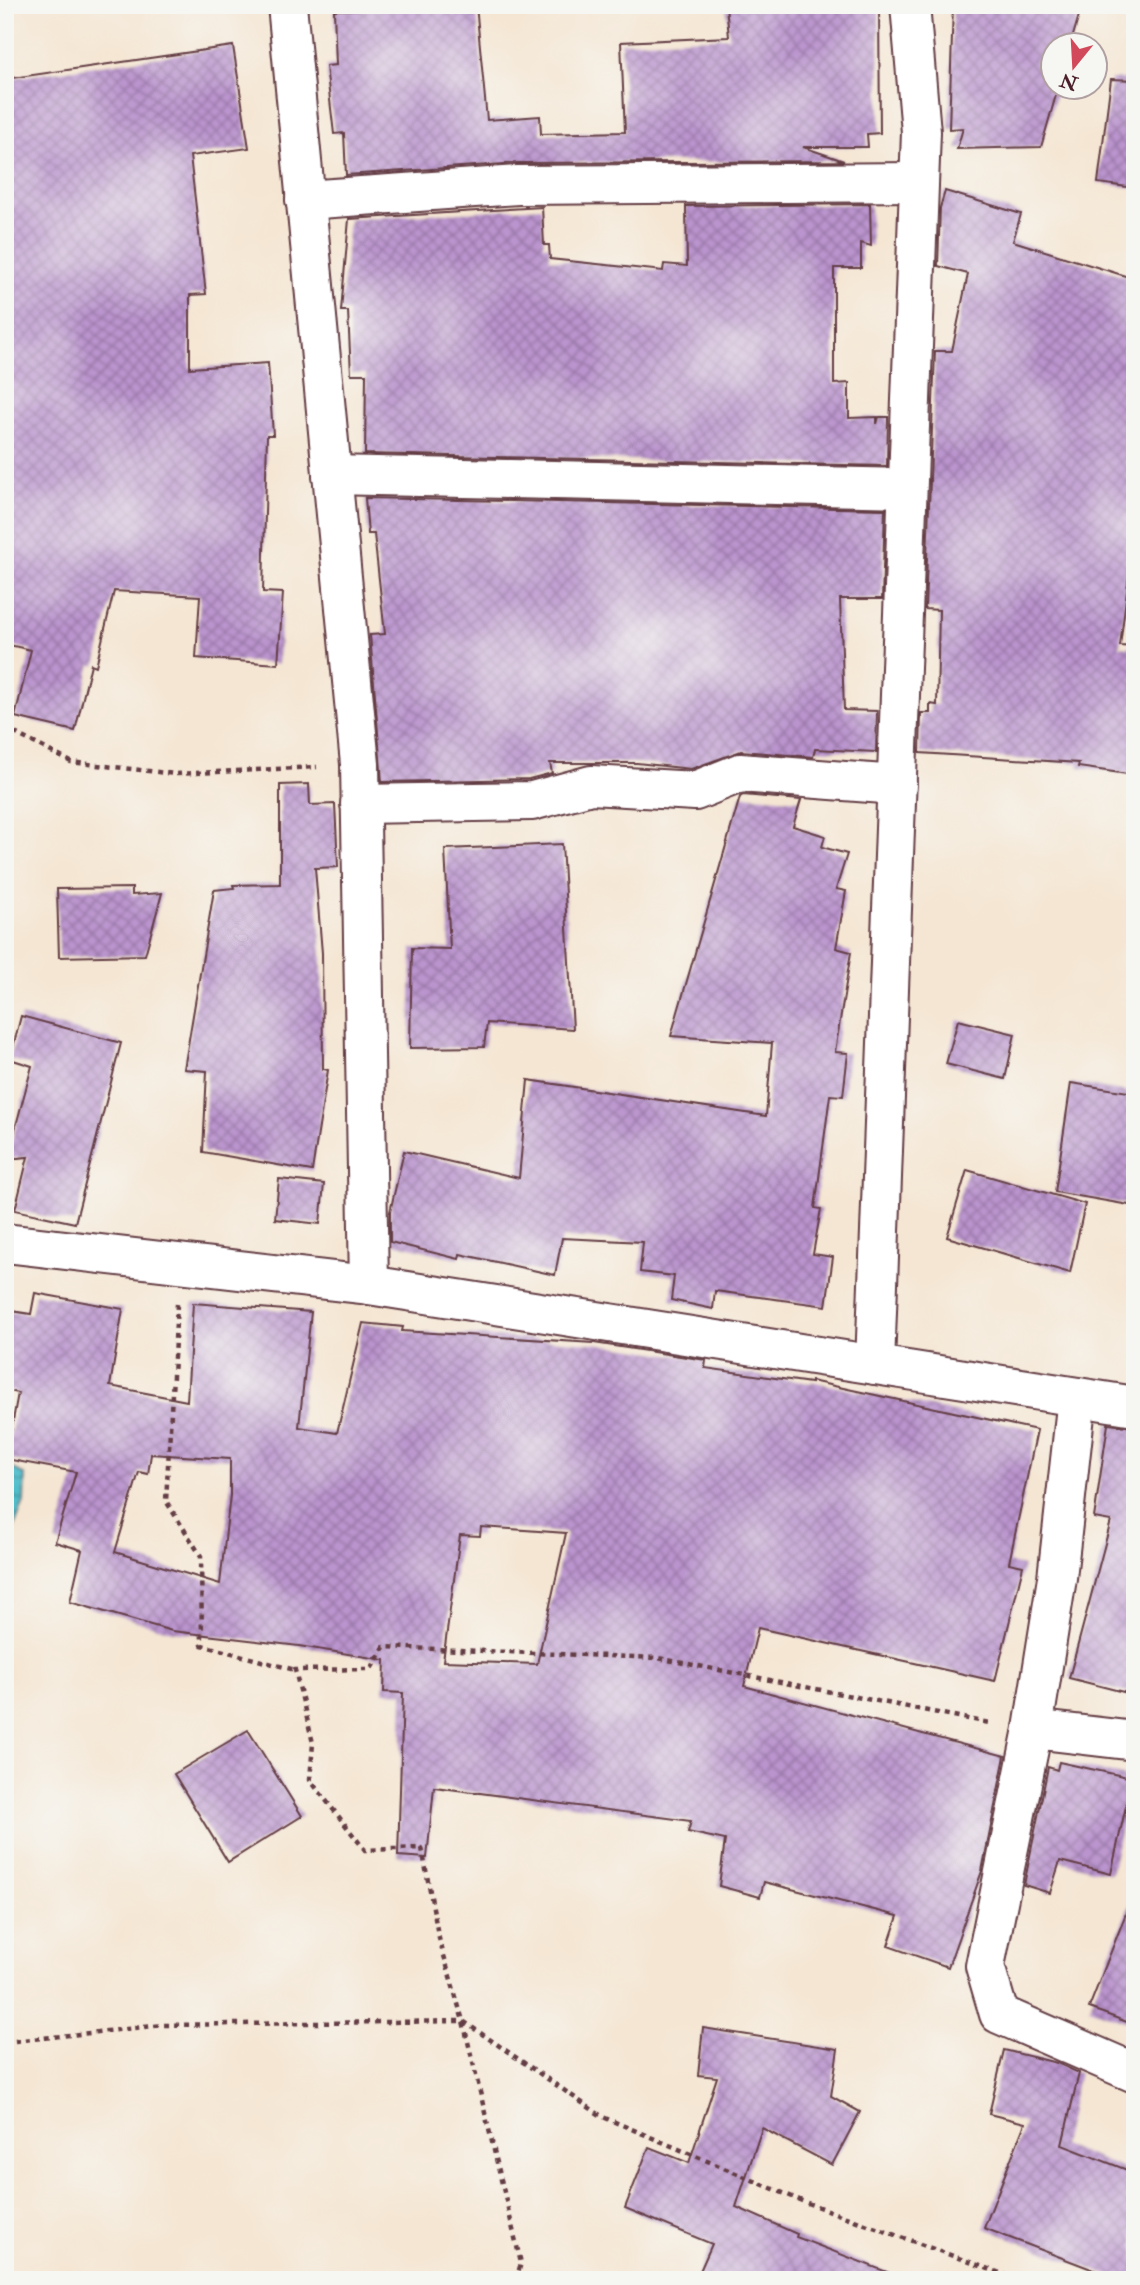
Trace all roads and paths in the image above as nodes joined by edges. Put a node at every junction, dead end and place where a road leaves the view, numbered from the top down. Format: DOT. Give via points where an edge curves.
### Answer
graph roads {
  1 [pos="286,5"];
  2 [pos="909,5"];
  3 [pos="919,182"];
  4 [pos="305,200"];
  5 [pos="332,475"];
  6 [pos="908,488"];
  7 [pos="5,728"];
  8 [pos="360,764"];
  9 [pos="897,785"];
  10 [pos="360,804"];
  11 [pos="5,1243"];
  12 [pos="179,1263"];
  13 [pos="369,1285"];
  14 [pos="876,1365"];
  15 [pos="1077,1397"];
  16 [pos="1135,1406"];
  17 [pos="295,1670"];
  18 [pos="1033,1729"];
  19 [pos="1135,1741"];
  20 [pos="463,2021"];
  21 [pos="5,2042"];
  22 [pos="1135,2073"];
  23 [pos="516,2280"];
  24 [pos="1020,2280"];
  1 -- 4 [label="street"];
  2 -- 3 [label="street" via="921,132"];
  3 -- 4 [label="street" via="518,185"];
  3 -- 6 [label="street"];
  4 -- 5 [label="street"];
  5 -- 6 [label="street"];
  5 -- 8 [label="street"];
  6 -- 9 [label="street"];
  7 -- 8 [label="path" via="71,762 175,774"];
  8 -- 10 [label="street"];
  9 -- 10 [label="street" via="740,774 695,791 591,785 532,801"];
  9 -- 14 [label="street"];
  10 -- 13 [label="street"];
  11 -- 12 [label="street"];
  12 -- 13 [label="street"];
  12 -- 17 [label="path" via="166,1501 201,1556 202,1645"];
  13 -- 14 [label="street"];
  14 -- 15 [label="street"];
  15 -- 16 [label="street"];
  15 -- 18 [label="street" via="1058,1577"];
  17 -- 18 [label="path" via="371,1669 384,1647 658,1658"];
  17 -- 20 [label="path" via="313,1743 310,1780 365,1850 422,1848 438,1935"];
  18 -- 19 [label="street"];
  18 -- 22 [label="street" via="985,1966 999,2014"];
  20 -- 21 [label="path" via="163,2025"];
  20 -- 23 [label="path" via="521,2263"];
  20 -- 24 [label="path" via="603,2117 802,2201"];
}
